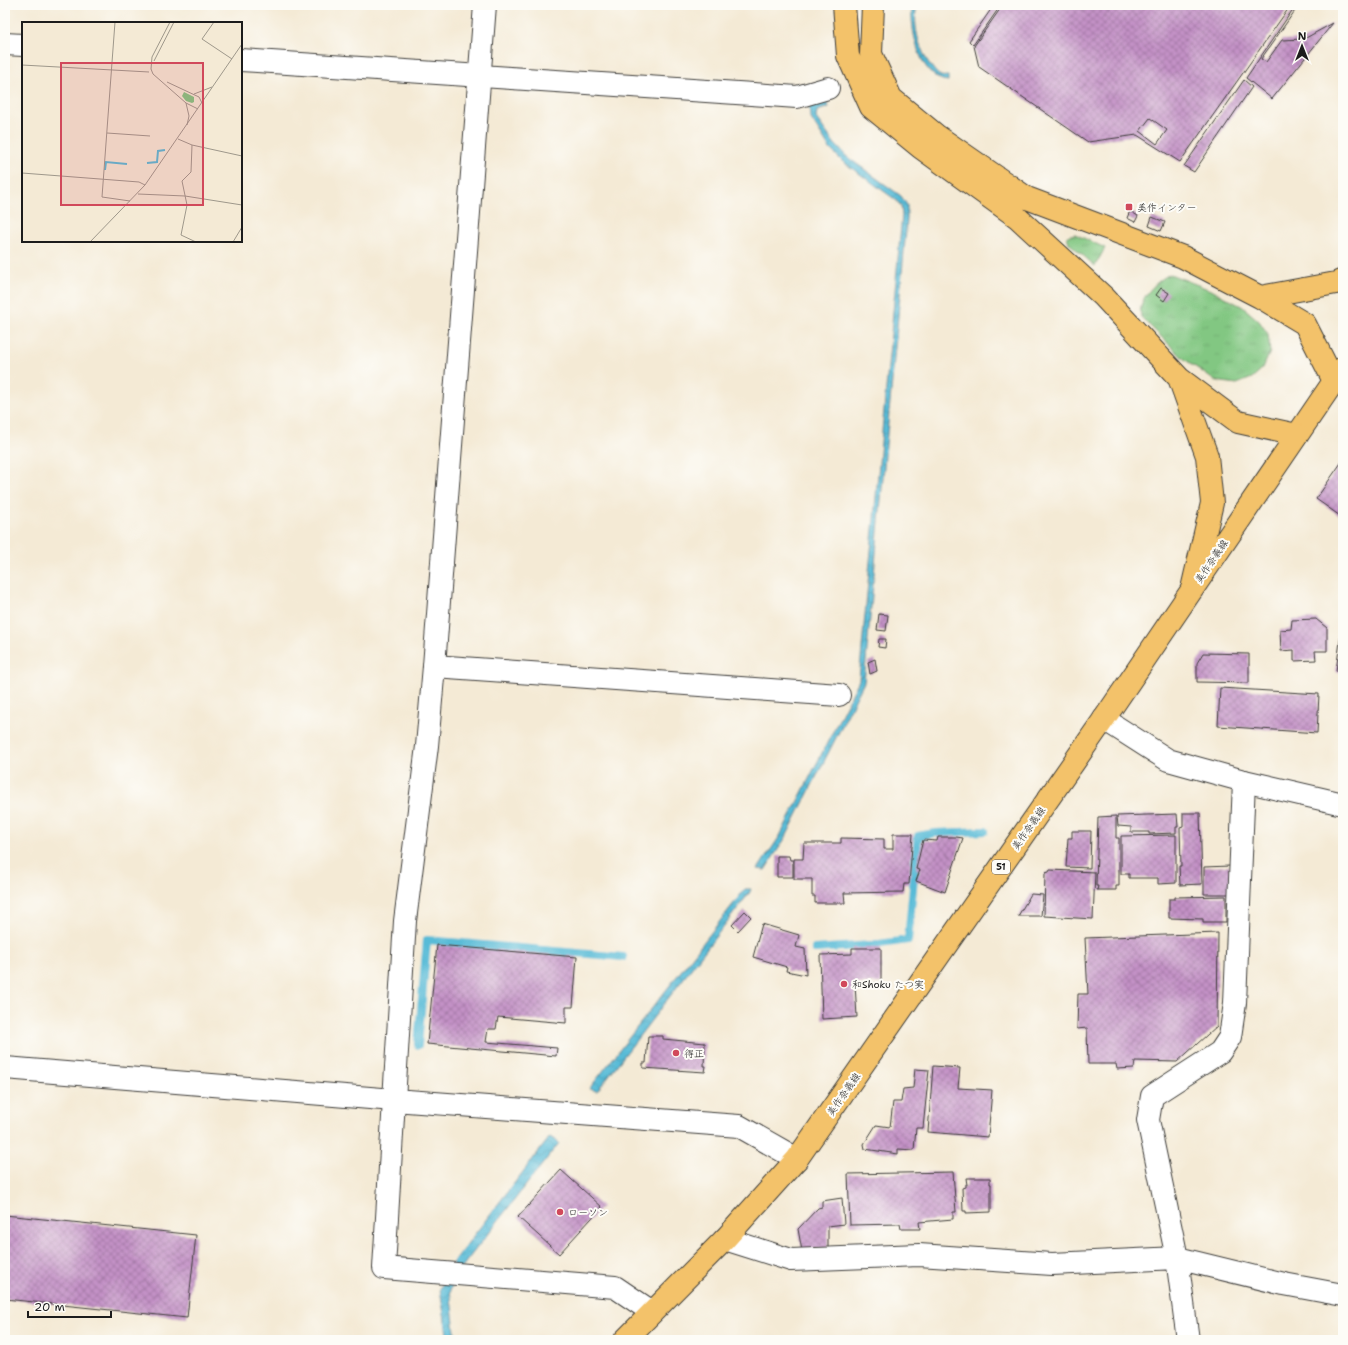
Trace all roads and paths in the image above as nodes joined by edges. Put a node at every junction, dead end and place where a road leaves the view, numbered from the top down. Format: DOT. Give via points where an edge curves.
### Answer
graph roads {
  1 [pos="485,5"];
  2 [pos="844,5"];
  3 [pos="873,5"];
  4 [pos="5,44"];
  5 [pos="22,45"];
  6 [pos="242,60"];
  7 [pos="480,76"];
  8 [pos="828,88"];
  9 [pos="1343,280"];
  10 [pos="1260,297"];
  11 [pos="1339,374"];
  12 [pos="1179,378"];
  13 [pos="1297,435"];
  14 [pos="1192,589"];
  15 [pos="434,666"];
  16 [pos="839,695"];
  17 [pos="1104,719"];
  18 [pos="1244,782"];
  19 [pos="1343,804"];
  20 [pos="5,1068"];
  21 [pos="394,1100"];
  22 [pos="797,1159"];
  23 [pos="725,1239"];
  24 [pos="1177,1258"];
  25 [pos="1343,1295"];
  26 [pos="652,1312"];
  27 [pos="625,1340"];
  28 [pos="1188,1340"];
  1 -- 7 [label="street"];
  2 -- 12 [label="main road" via="848,56 870,106 920,147 1017,216 1104,298"];
  3 -- 10 [label="main road" via="871,54 891,98 936,135 1027,198 1183,257"];
  4 -- 5 [label="street"];
  6 -- 7 [label="street"];
  7 -- 8 [label="street" via="797,97"];
  7 -- 15 [label="street"];
  9 -- 10 [label="main road"];
  10 -- 11 [label="main road" via="1305,324"];
  11 -- 13 [label="main road, 美作奈義線 / 51"];
  12 -- 13 [label="main road" via="1238,422"];
  12 -- 14 [label="main road" via="1207,456 1212,503"];
  13 -- 14 [label="main road, 美作奈義線 / 51"];
  14 -- 17 [label="main road, 美作奈義線 / 51"];
  15 -- 16 [label="street"];
  15 -- 21 [label="street" via="427,746 405,921"];
  17 -- 18 [label="street" via="1168,760"];
  17 -- 22 [label="main road, 美作奈義線 / 51"];
  18 -- 19 [label="street"];
  18 -- 24 [label="street" via="1235,1003 1230,1037 1220,1052 1152,1096 1148,1120"];
  20 -- 21 [label="street"];
  21 -- 22 [label="street" via="739,1126"];
  21 -- 26 [label="street" via="384,1268 615,1287"];
  22 -- 23 [label="main road, 美作奈義線 / 51"];
  23 -- 24 [label="street" via="791,1260 919,1255 1052,1264"];
  23 -- 26 [label="main road, 美作奈義線 / 51"];
  24 -- 25 [label="street" via="1284,1284"];
  24 -- 28 [label="street"];
  26 -- 27 [label="main road, 美作奈義線 / 51"];
}
